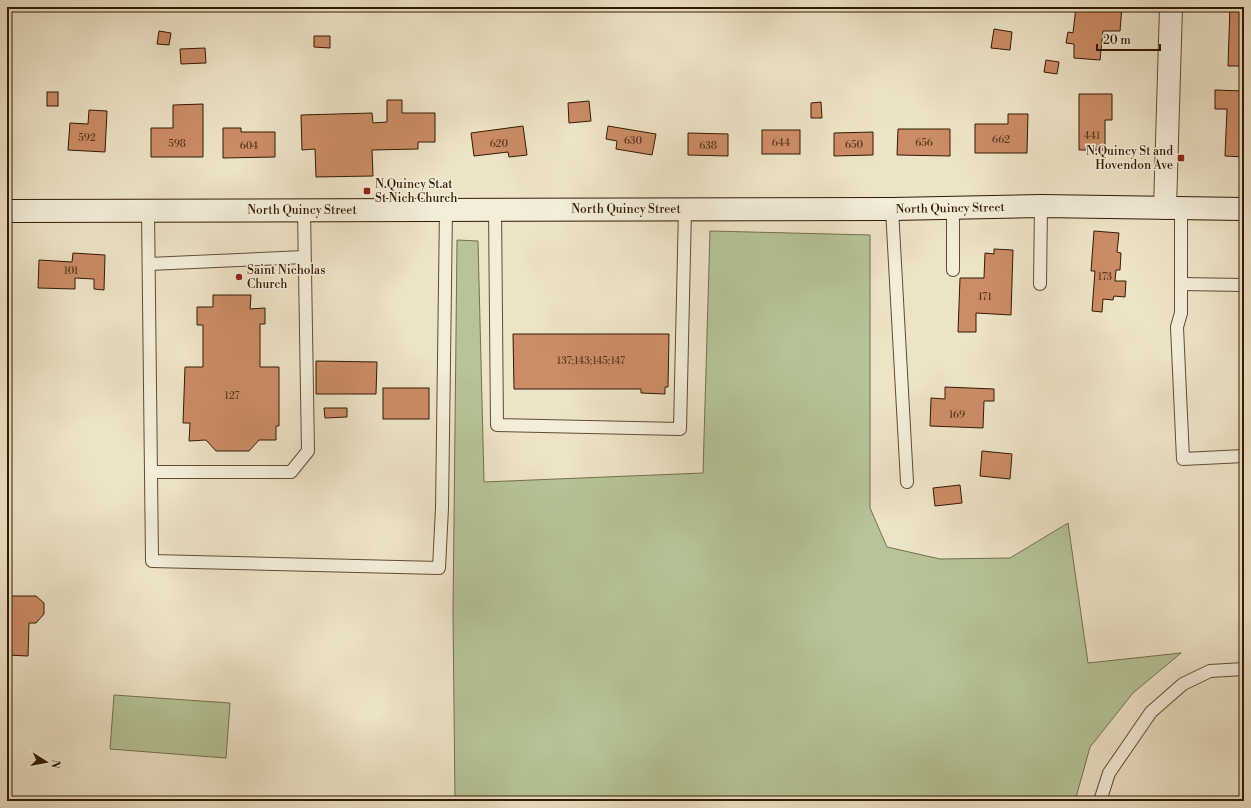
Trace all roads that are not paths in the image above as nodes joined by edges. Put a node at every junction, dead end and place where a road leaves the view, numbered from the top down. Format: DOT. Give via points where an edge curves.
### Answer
graph roads {
  1 [pos="1171,7"];
  2 [pos="1041,206"];
  3 [pos="953,208"];
  4 [pos="1173,208"];
  5 [pos="495,209"];
  6 [pos="685,209"];
  7 [pos="892,209"];
  8 [pos="148,210"];
  9 [pos="304,210"];
  10 [pos="446,210"];
  11 [pos="1244,210"];
  12 [pos="7,211"];
  13 [pos="304,258"];
  14 [pos="149,264"];
  15 [pos="953,270"];
  16 [pos="1040,284"];
  17 [pos="1181,284"];
  18 [pos="1244,285"];
  19 [pos="1244,456"];
  20 [pos="151,472"];
  21 [pos="907,482"];
  22 [pos="1244,669"];
  23 [pos="1100,801"];
  1 -- 4 [label="main road"];
  2 -- 3 [label="main road, North Quincy Street"];
  2 -- 4 [label="main road, North Quincy Street"];
  2 -- 16 [label="lane"];
  3 -- 7 [label="main road, North Quincy Street"];
  3 -- 15 [label="lane"];
  4 -- 11 [label="main road, North Quincy Street"];
  4 -- 17 [label="lane"];
  5 -- 6 [label="main road, North Quincy Street"];
  5 -- 6 [label="lane" via="497,425 680,429"];
  5 -- 10 [label="main road, North Quincy Street"];
  6 -- 7 [label="main road, North Quincy Street"];
  7 -- 21 [label="lane"];
  8 -- 9 [label="main road, North Quincy Street"];
  8 -- 12 [label="main road, North Quincy Street"];
  8 -- 14 [label="lane"];
  9 -- 10 [label="main road, North Quincy Street"];
  9 -- 13 [label="lane"];
  10 -- 20 [label="lane" via="439,568 152,561"];
  13 -- 14 [label="lane"];
  13 -- 20 [label="lane" via="308,451 291,472"];
  14 -- 20 [label="lane"];
  17 -- 18 [label="lane"];
  17 -- 19 [label="lane" via="1181,313 1177,327 1183,459"];
  22 -- 23 [label="lane" via="1210,671 1183,684 1151,712 1109,773"];
}
